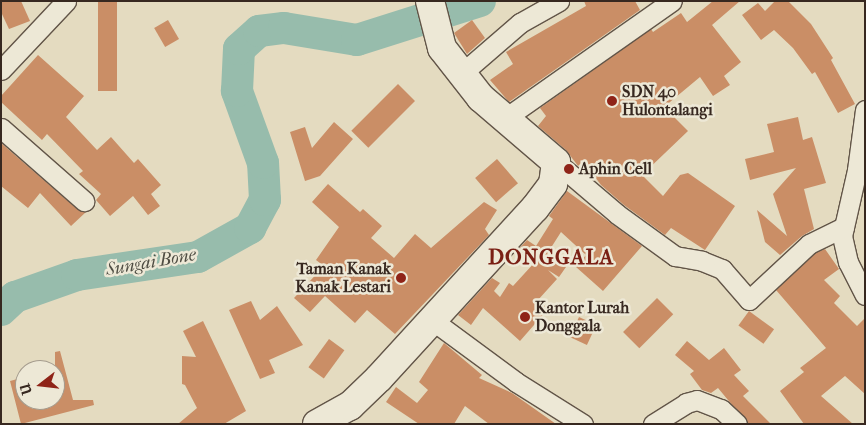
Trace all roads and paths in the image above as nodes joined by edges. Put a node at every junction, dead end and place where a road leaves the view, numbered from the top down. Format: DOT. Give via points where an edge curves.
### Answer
graph roads {
  1 [pos="66,1"];
  2 [pos="430,1"];
  3 [pos="560,1"];
  4 [pos="672,1"];
  5 [pos="1,70"];
  6 [pos="461,74"];
  7 [pos="865,110"];
  8 [pos="504,119"];
  9 [pos="1,128"];
  10 [pos="556,162"];
  11 [pos="84,201"];
  12 [pos="844,227"];
  13 [pos="865,295"];
  14 [pos="432,320"];
  15 [pos="316,424"];
  16 [pos="583,424"];
  17 [pos="653,424"];
  18 [pos="738,424"];
  1 -- 5 [label="street"];
  2 -- 6 [label="street" via="442,48"];
  3 -- 6 [label="street" via="520,23"];
  4 -- 8 [label="street"];
  6 -- 8 [label="street"];
  7 -- 12 [label="street" via="857,170"];
  8 -- 10 [label="street"];
  9 -- 11 [label="street"];
  10 -- 12 [label="street" via="617,214 675,256 702,261 722,270 749,300 809,244"];
  10 -- 14 [label="street" via="550,191"];
  12 -- 13 [label="street" via="842,236 848,262"];
  14 -- 15 [label="street" via="350,406"];
  14 -- 16 [label="street" via="516,382"];
  17 -- 18 [label="street" via="697,400 721,409"];
}
